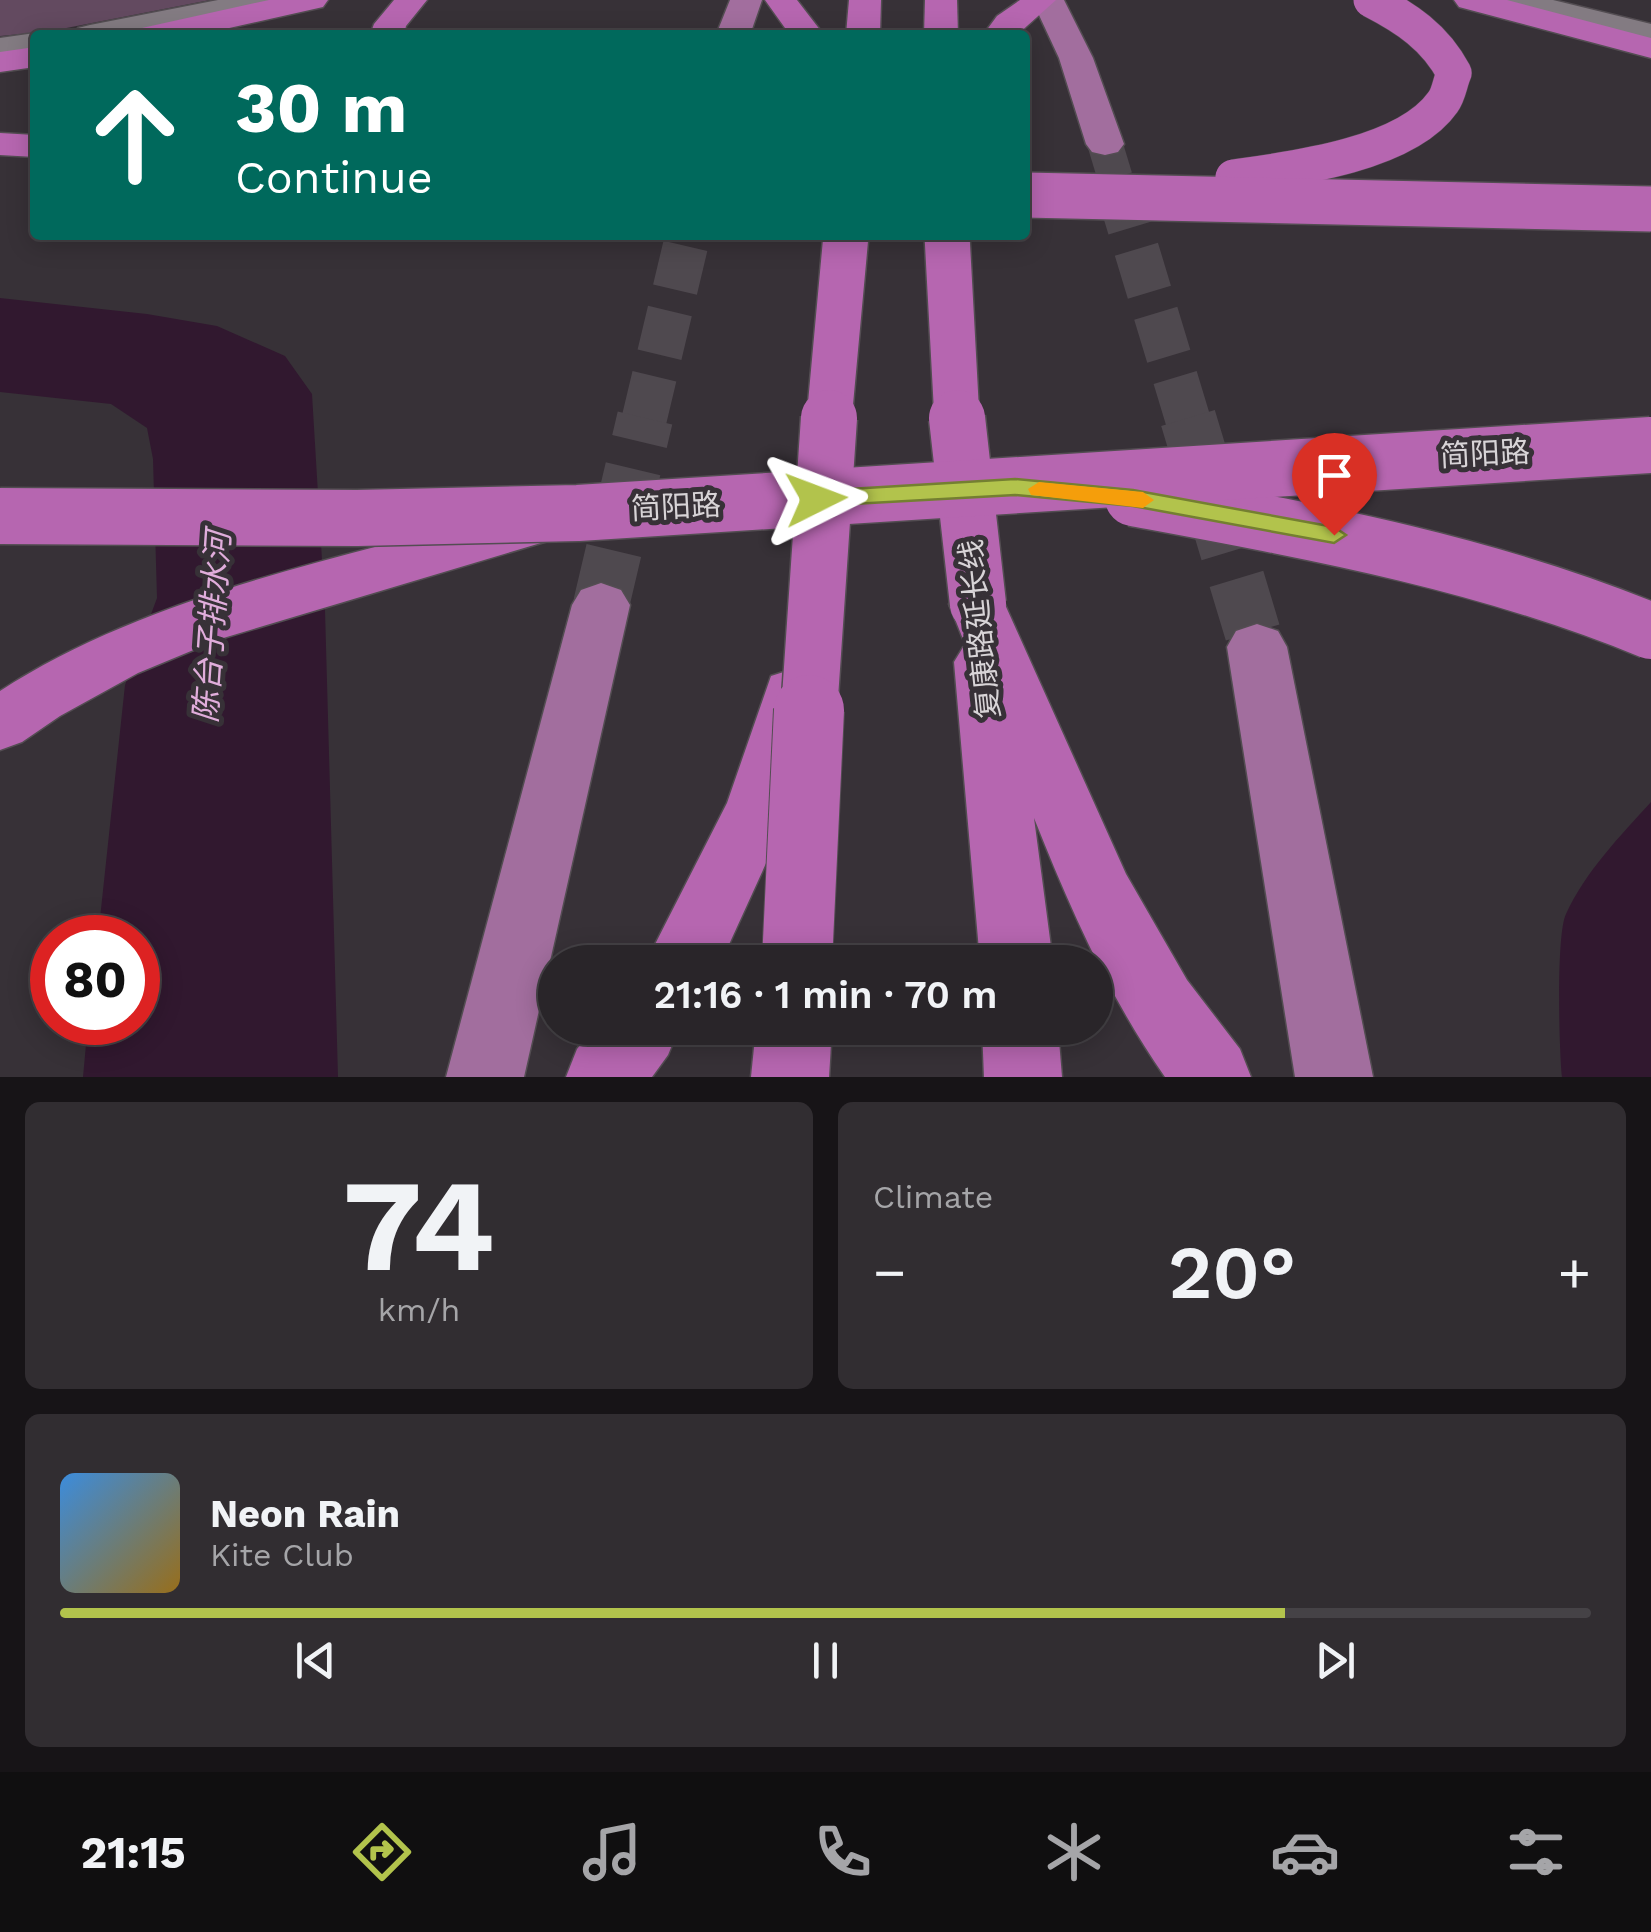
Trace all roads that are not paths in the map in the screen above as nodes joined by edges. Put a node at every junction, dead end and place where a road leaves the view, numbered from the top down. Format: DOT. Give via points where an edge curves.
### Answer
graph roads {
  1 [pos="266,0"];
  2 [pos="312,0"];
  3 [pos="411,0"];
  4 [pos="746,0"];
  5 [pos="781,0"];
  6 [pos="866,0"];
  7 [pos="941,0"];
  8 [pos="1040,0"];
  9 [pos="1048,0"];
  10 [pos="1371,0"];
  11 [pos="1470,0"];
  12 [pos="1514,0"];
  13 [pos="115,30"];
  14 [pos="177,30"];
  15 [pos="388,30"];
  16 [pos="735,30"];
  17 [pos="803,30"];
  18 [pos="863,30"];
  19 [pos="941,30"];
  20 [pos="1004,30"];
  21 [pos="1651,34"];
  22 [pos="30,44"];
  23 [pos="0,48"];
  24 [pos="1651,48"];
  25 [pos="30,58"];
  26 [pos="0,62"];
  27 [pos="0,144"];
  28 [pos="1106,144"];
  29 [pos="30,146"];
  30 [pos="1030,194"];
  31 [pos="1030,194"];
  32 [pos="1651,209"];
  33 [pos="845,240"];
  34 [pos="946,240"];
  35 [pos="1651,444"];
  36 [pos="1015,487"];
  37 [pos="578,513"];
  38 [pos="0,516"];
  39 [pos="978,604"];
  40 [pos="602,605"];
  41 [pos="812,629"];
  42 [pos="1651,631"];
  43 [pos="1256,647"];
  44 [pos="0,724"];
  45 [pos="692,945"];
  46 [pos="798,945"];
  47 [pos="1014,945"];
  48 [pos="629,1045"];
  49 [pos="793,1045"];
  50 [pos="1021,1045"];
  51 [pos="485,1077"];
  52 [pos="605,1077"];
  53 [pos="790,1077"];
  54 [pos="1023,1077"];
  55 [pos="1212,1077"];
  56 [pos="1334,1077"];
  1 -- 13 [label="street"];
  2 -- 14 [label="highway"];
  3 -- 15 [label="highway"];
  4 -- 16 [label="main road"];
  5 -- 17 [label="highway"];
  6 -- 18 [label="highway"];
  7 -- 19 [label="highway"];
  8 -- 20 [label="highway"];
  9 -- 28 [label="main road"];
  10 -- 30 [label="highway, bridge" via="1427,33 1454,73 1442,103 1412,130 1260,173"];
  11 -- 24 [label="highway"];
  12 -- 21 [label="street"];
  22 -- 23 [label="street"];
  25 -- 26 [label="highway"];
  27 -- 29 [label="highway"];
  31 -- 32 [label="highway, bridge"];
  33 -- 41 [label="highway, bridge"];
  34 -- 39 [label="highway, 复康路延长线, bridge" via="957,426"];
  35 -- 36 [label="highway, 简阳路, bridge"];
  36 -- 37 [label="highway, 简阳路, bridge"];
  36 -- 42 [label="highway, bridge" via="1133,498 1334,535 1516,578"];
  37 -- 38 [label="highway, 简阳路, bridge"];
  37 -- 44 [label="highway, bridge" via="162,634 85,668"];
  39 -- 47 [label="highway, 复康路延长线"];
  39 -- 55 [label="highway" via="1100,894 1160,1006"];
  40 -- 51 [label="main road"];
  41 -- 45 [label="highway" via="760,804"];
  41 -- 46 [label="highway, bridge"];
  43 -- 56 [label="main road"];
  48 -- 52 [label="highway"];
  49 -- 53 [label="highway"];
  50 -- 54 [label="highway"];
}
